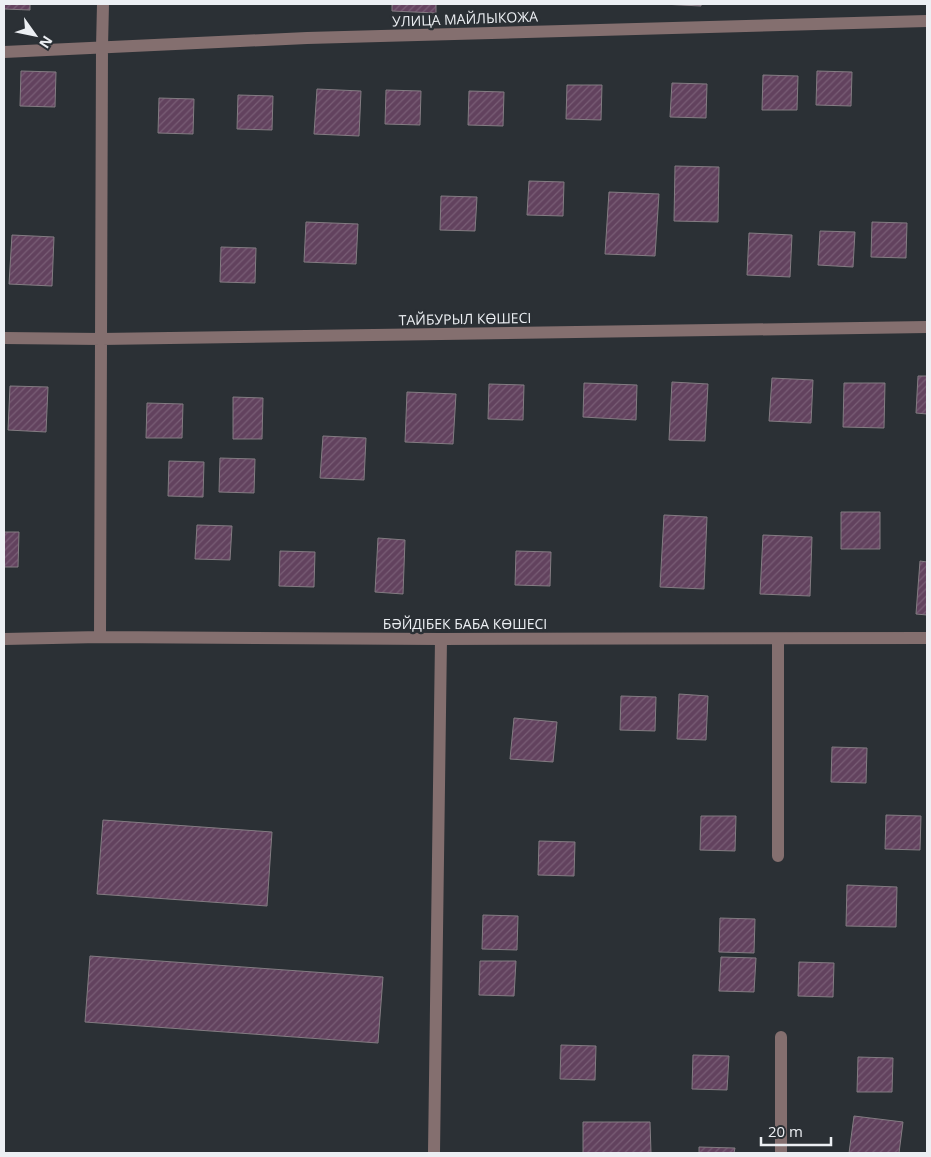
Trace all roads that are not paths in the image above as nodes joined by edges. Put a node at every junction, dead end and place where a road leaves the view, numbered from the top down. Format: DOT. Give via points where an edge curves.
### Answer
graph roads {
  1 [pos="103,4"];
  2 [pos="927,20"];
  3 [pos="102,47"];
  4 [pos="4,52"];
  5 [pos="927,327"];
  6 [pos="4,338"];
  7 [pos="101,340"];
  8 [pos="100,637"];
  9 [pos="778,638"];
  10 [pos="927,638"];
  11 [pos="4,639"];
  12 [pos="441,639"];
  13 [pos="778,856"];
  14 [pos="781,1038"];
  15 [pos="434,1153"];
  16 [pos="781,1153"];
  1 -- 3 [label="street"];
  2 -- 3 [label="street, УЛИЦА МАЙЛЫКОЖА"];
  3 -- 4 [label="street, УЛИЦА МАЙЛЫКОЖА"];
  3 -- 7 [label="street"];
  5 -- 7 [label="street, ТАЙБУРЫЛ КӨШЕСІ"];
  6 -- 7 [label="street, ТАЙБУРЫЛ КӨШЕСІ"];
  7 -- 8 [label="street"];
  8 -- 11 [label="street, БӘЙДІБЕК БАБА КӨШЕСІ"];
  8 -- 12 [label="street, БӘЙДІБЕК БАБА КӨШЕСІ"];
  9 -- 10 [label="street, БӘЙДІБЕК БАБА КӨШЕСІ"];
  9 -- 12 [label="street, БӘЙДІБЕК БАБА КӨШЕСІ"];
  9 -- 13 [label="street"];
  12 -- 15 [label="street"];
  14 -- 16 [label="street"];
}
